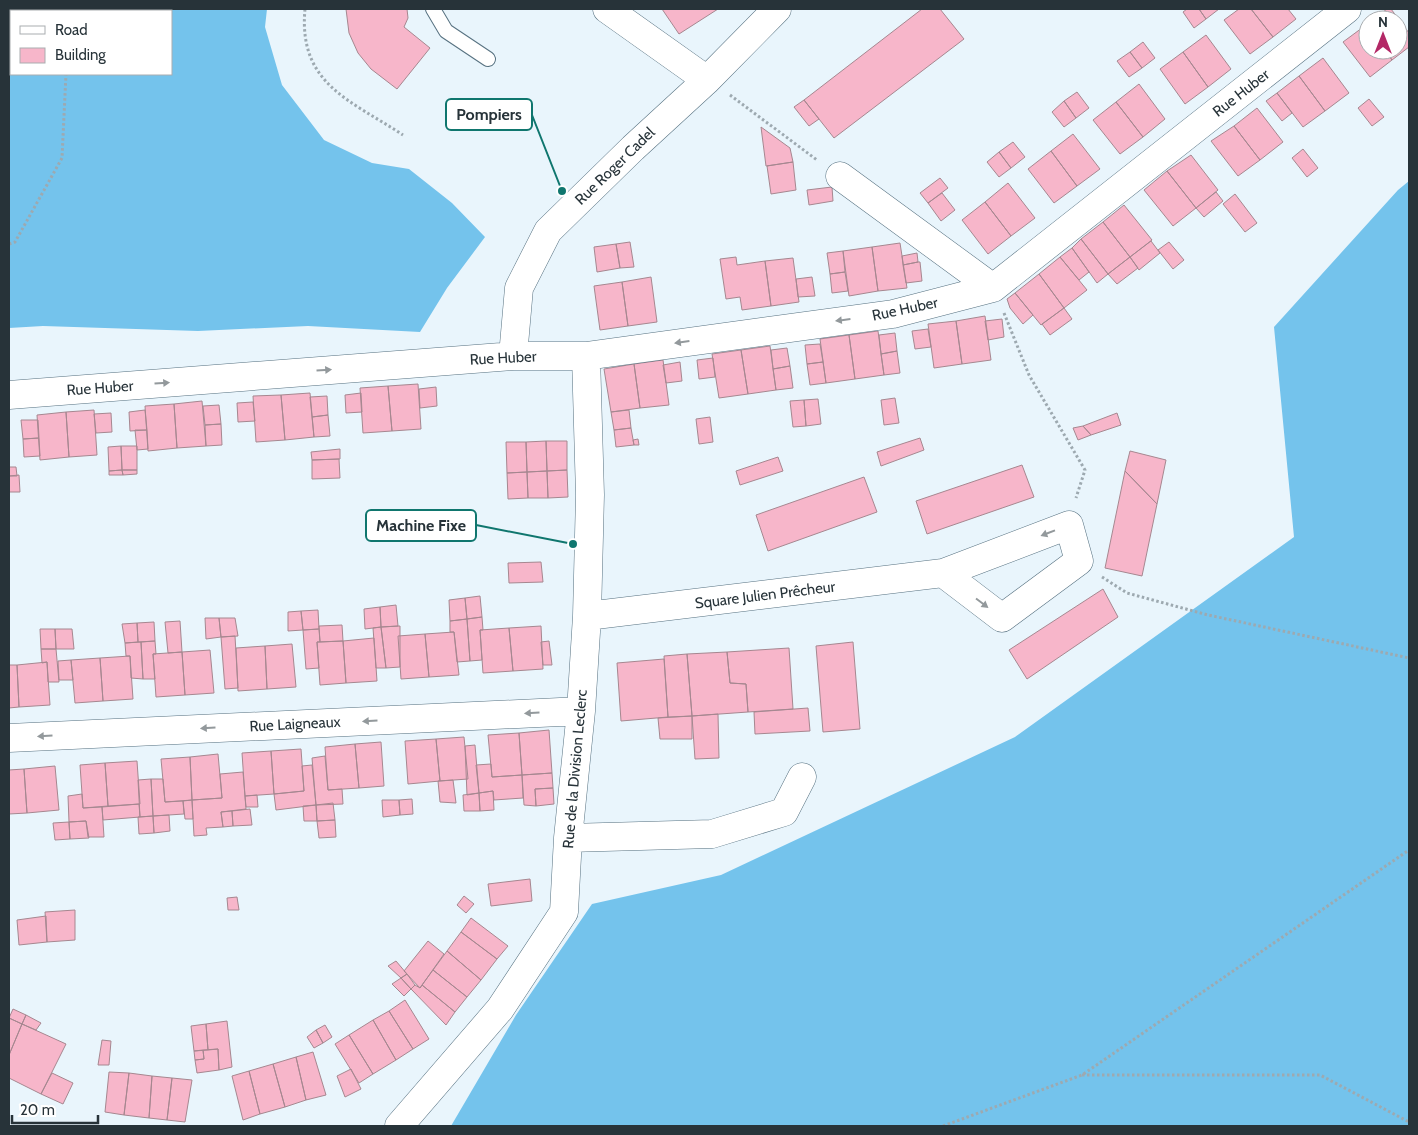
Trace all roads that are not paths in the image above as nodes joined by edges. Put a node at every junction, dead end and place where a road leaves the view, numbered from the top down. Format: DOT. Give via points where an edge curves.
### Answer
graph roads {
  1 [pos="433,9"];
  2 [pos="607,9"];
  3 [pos="778,9"];
  4 [pos="1347,9"];
  5 [pos="488,59"];
  6 [pos="707,80"];
  7 [pos="840,176"];
  8 [pos="993,288"];
  9 [pos="513,356"];
  10 [pos="586,356"];
  11 [pos="9,395"];
  12 [pos="943,573"];
  13 [pos="587,616"];
  14 [pos="581,711"];
  15 [pos="9,738"];
  16 [pos="802,777"];
  17 [pos="568,838"];
  18 [pos="399,1126"];
  1 -- 5 [label="lane" via="446,31"];
  2 -- 6 [label="street"];
  3 -- 6 [label="street, Rue Roger Cadel"];
  4 -- 8 [label="street, Rue Huber"];
  6 -- 9 [label="street, Rue Roger Cadel" via="548,231 519,288"];
  7 -- 8 [label="street"];
  8 -- 10 [label="street, Rue Huber, one-way" via="893,314"];
  9 -- 10 [label="street, Rue Huber"];
  11 -- 9 [label="street, Rue Huber, one-way"];
  10 -- 13 [label="street, Rue de la Division Leclerc" via="590,496"];
  12 -- 12 [label="street, Square Julien Prêcheur, one-way" via="1002,618 1079,561 1069,525"];
  12 -- 13 [label="street, Square Julien Prêcheur"];
  13 -- 14 [label="street, Rue de la Division Leclerc"];
  14 -- 15 [label="street, Rue Laigneaux, one-way"];
  14 -- 17 [label="street, Rue de la Division Leclerc"];
  16 -- 17 [label="street" via="784,812 712,834"];
  17 -- 18 [label="street, Rue de la Division Leclerc" via="564,912 500,1009"];
}
